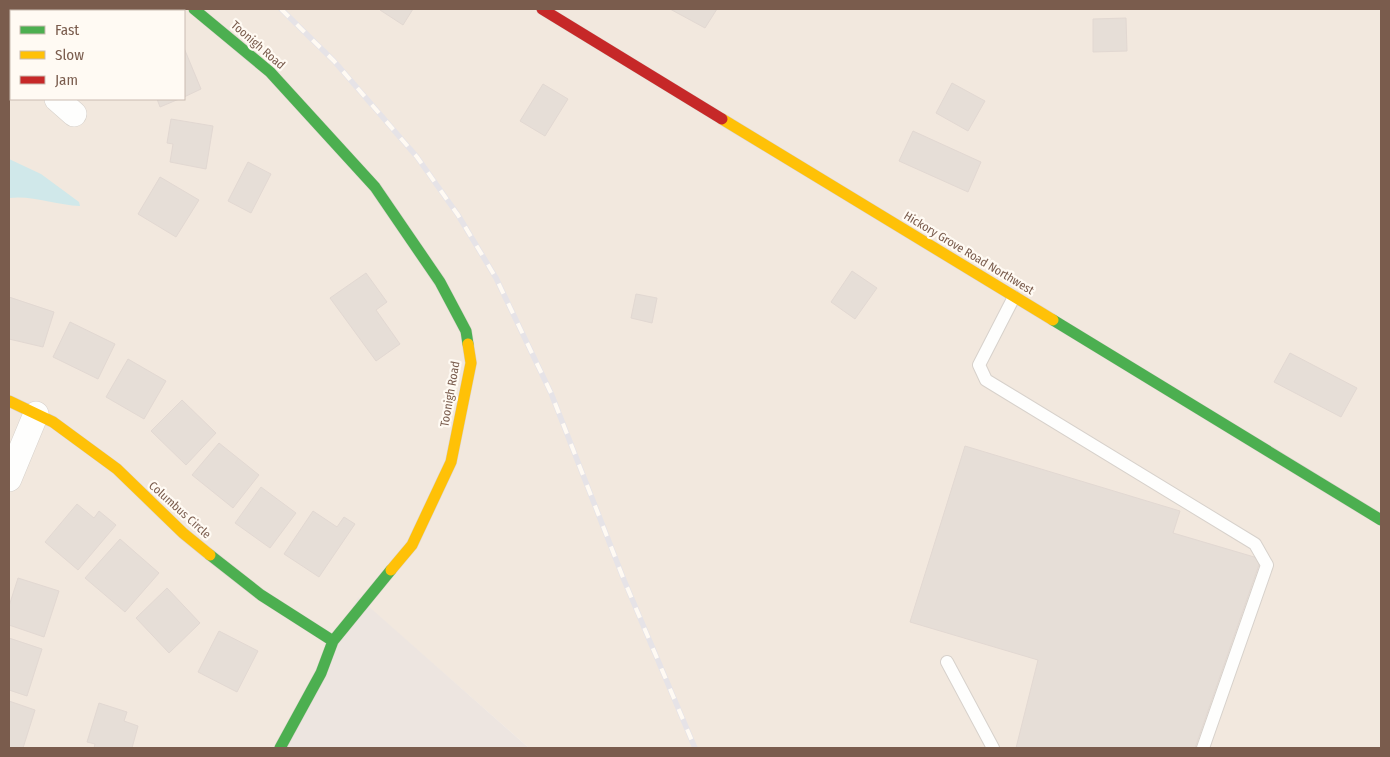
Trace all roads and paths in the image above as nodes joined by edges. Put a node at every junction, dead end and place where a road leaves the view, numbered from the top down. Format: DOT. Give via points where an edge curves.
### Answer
graph roads {
  1 [pos="194,9"];
  2 [pos="542,9"];
  3 [pos="1014,297"];
  4 [pos="9,401"];
  5 [pos="36,414"];
  6 [pos="9,479"];
  7 [pos="1381,520"];
  8 [pos="333,641"];
  9 [pos="947,662"];
  10 [pos="280,748"];
  11 [pos="993,748"];
  12 [pos="1203,748"];
  1 -- 8 [label="street, Toonigh Road" via="270,72 375,187 440,282 466,331 471,363 451,462 412,545"];
  2 -- 3 [label="street, Hickory Grove Road Northwest"];
  3 -- 7 [label="street, Hickory Grove Road Northwest"];
  3 -- 12 [label="lane" via="979,365 986,380 1255,544 1267,565"];
  4 -- 5 [label="street, Columbus Circle"];
  5 -- 6 [label="street"];
  5 -- 8 [label="street, Columbus Circle" via="53,422 117,469 183,533 261,595"];
  8 -- 10 [label="street, Toonigh Road" via="321,673"];
  9 -- 11 [label="lane"];
}
